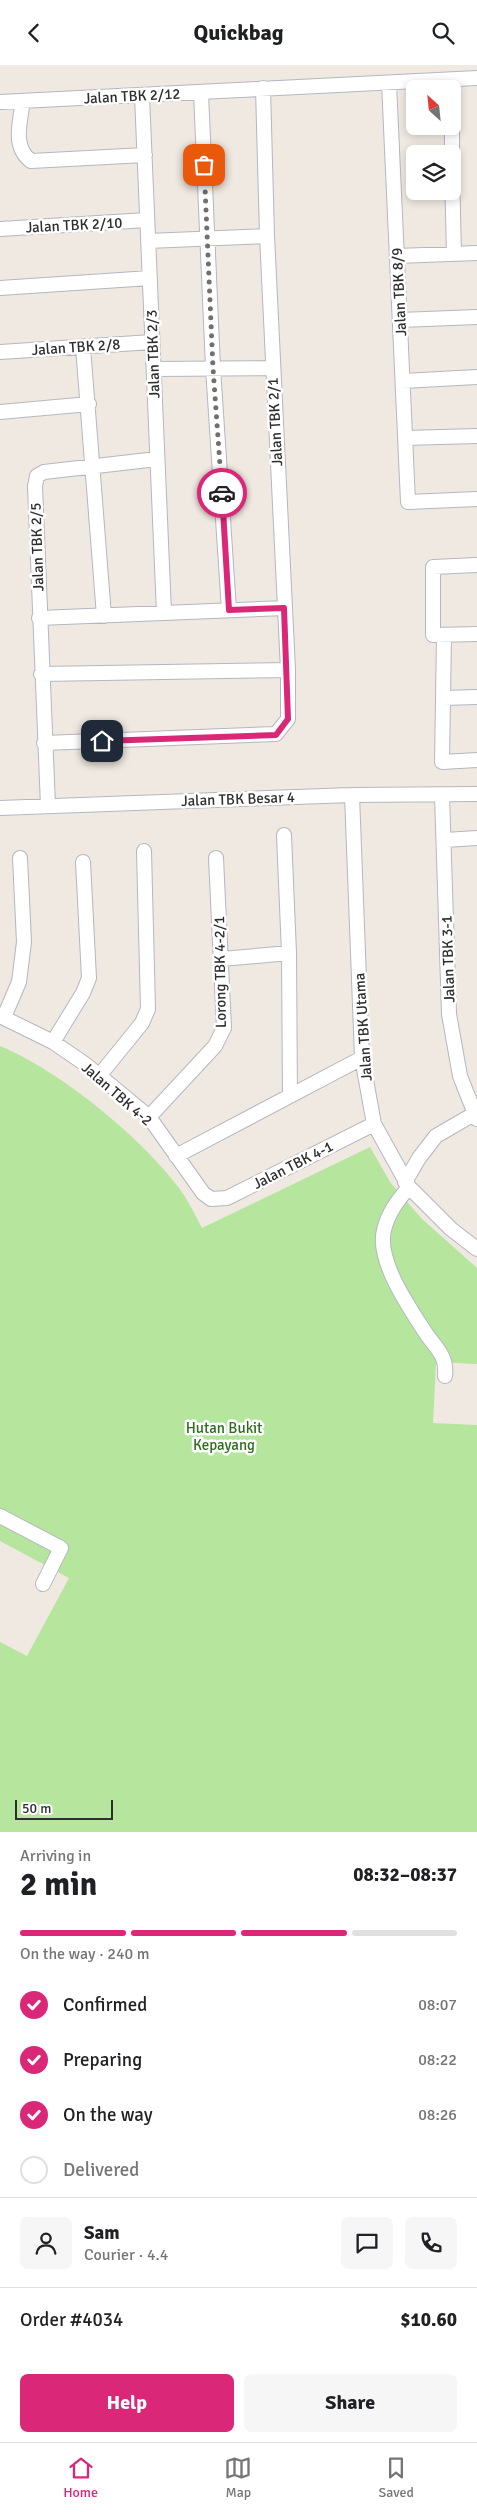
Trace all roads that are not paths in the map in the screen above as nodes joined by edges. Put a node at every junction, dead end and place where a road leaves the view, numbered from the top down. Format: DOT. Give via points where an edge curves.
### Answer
graph roads {
  1 [pos="477,78"];
  2 [pos="461,82"];
  3 [pos="389,83"];
  4 [pos="406,83"];
  5 [pos="263,88"];
  6 [pos="202,93"];
  7 [pos="142,96"];
  8 [pos="11,102"];
  9 [pos="144,155"];
  10 [pos="453,200"];
  11 [pos="147,221"];
  12 [pos="5,228"];
  13 [pos="267,236"];
  14 [pos="208,237"];
  15 [pos="148,241"];
  16 [pos="477,253"];
  17 [pos="454,254"];
  18 [pos="397,256"];
  19 [pos="150,278"];
  20 [pos="0,288"];
  21 [pos="477,317"];
  22 [pos="400,321"];
  23 [pos="152,342"];
  24 [pos="83,347"];
  25 [pos="0,352"];
  26 [pos="272,367"];
  27 [pos="213,368"];
  28 [pos="154,369"];
  29 [pos="477,377"];
  30 [pos="403,381"];
  31 [pos="89,404"];
  32 [pos="0,413"];
  33 [pos="477,436"];
  34 [pos="405,438"];
  35 [pos="157,459"];
  36 [pos="94,466"];
  37 [pos="477,499"];
  38 [pos="477,565"];
  39 [pos="284,608"];
  40 [pos="229,610"];
  41 [pos="164,613"];
  42 [pos="104,616"];
  43 [pos="39,617"];
  44 [pos="477,634"];
  45 [pos="444,635"];
  46 [pos="288,670"];
  47 [pos="41,674"];
  48 [pos="477,697"];
  49 [pos="443,698"];
  50 [pos="44,743"];
  51 [pos="477,760"];
  52 [pos="477,793"];
  53 [pos="352,795"];
  54 [pos="442,795"];
  55 [pos="48,806"];
  56 [pos="0,808"];
  57 [pos="284,835"];
  58 [pos="477,837"];
  59 [pos="445,840"];
  60 [pos="144,851"];
  61 [pos="20,858"];
  62 [pos="216,858"];
  63 [pos="83,862"];
  64 [pos="289,953"];
  65 [pos="222,959"];
  66 [pos="2,1016"];
  67 [pos="52,1042"];
  68 [pos="362,1058"];
  69 [pos="98,1075"];
  70 [pos="290,1096"];
  71 [pos="149,1117"];
  72 [pos="475,1117"];
  73 [pos="374,1124"];
  74 [pos="176,1156"];
  75 [pos="407,1184"];
  76 [pos="211,1199"];
  77 [pos="477,1249"];
  78 [pos="445,1376"];
  79 [pos="0,1516"];
  80 [pos="43,1584"];
  1 -- 2 [label="street"];
  3 -- 4 [label="street"];
  3 -- 5 [label="street"];
  3 -- 18 [label="street, Jalan TBK 8/9"];
  5 -- 6 [label="street, Jalan TBK 2/12"];
  5 -- 13 [label="street"];
  6 -- 7 [label="street, Jalan TBK 2/12"];
  6 -- 14 [label="street"];
  7 -- 8 [label="street, Jalan TBK 2/12"];
  7 -- 9 [label="street, Jalan TBK 2/3"];
  8 -- 9 [label="street" via="19,147 31,161"];
  9 -- 11 [label="street, Jalan TBK 2/3"];
  10 -- 17 [label="street"];
  11 -- 12 [label="street, Jalan TBK 2/10"];
  11 -- 15 [label="street, Jalan TBK 2/3"];
  13 -- 14 [label="street"];
  13 -- 26 [label="street, Jalan TBK 2/1"];
  14 -- 15 [label="street"];
  14 -- 27 [label="street"];
  15 -- 19 [label="street, Jalan TBK 2/3"];
  16 -- 17 [label="street"];
  17 -- 18 [label="street"];
  18 -- 22 [label="street, Jalan TBK 8/9"];
  19 -- 20 [label="street"];
  19 -- 23 [label="street, Jalan TBK 2/3"];
  21 -- 22 [label="street"];
  22 -- 30 [label="street, Jalan TBK 8/9"];
  23 -- 24 [label="street, Jalan TBK 2/8"];
  23 -- 28 [label="street, Jalan TBK 2/3"];
  24 -- 25 [label="street, Jalan TBK 2/8"];
  24 -- 31 [label="street"];
  26 -- 27 [label="street"];
  26 -- 39 [label="street, Jalan TBK 2/1"];
  27 -- 28 [label="street"];
  27 -- 40 [label="street"];
  28 -- 35 [label="street, Jalan TBK 2/3"];
  29 -- 30 [label="street"];
  30 -- 34 [label="street, Jalan TBK 8/9"];
  31 -- 32 [label="street"];
  31 -- 36 [label="street"];
  33 -- 34 [label="street"];
  34 -- 37 [label="street, Jalan TBK 8/9" via="408,502"];
  35 -- 36 [label="street"];
  35 -- 41 [label="street, Jalan TBK 2/3"];
  36 -- 42 [label="street"];
  36 -- 43 [label="street, Jalan TBK 2/5" via="44,472 37,477"];
  38 -- 45 [label="street" via="433,567 433,635"];
  39 -- 40 [label="street"];
  39 -- 46 [label="street, Jalan TBK 2/1"];
  40 -- 41 [label="street"];
  41 -- 42 [label="street"];
  42 -- 43 [label="street"];
  43 -- 47 [label="street, Jalan TBK 2/5"];
  44 -- 45 [label="street"];
  45 -- 49 [label="street"];
  46 -- 47 [label="street"];
  46 -- 50 [label="street, Jalan TBK 2/1" via="288,719 276,735"];
  47 -- 50 [label="street, Jalan TBK 2/5"];
  48 -- 49 [label="street"];
  49 -- 51 [label="street" via="442,762"];
  50 -- 55 [label="street, Jalan TBK 2/5"];
  52 -- 54 [label="street, Jalan TBK Besar 4"];
  53 -- 54 [label="street, Jalan TBK Besar 4"];
  53 -- 55 [label="street, Jalan TBK Besar 4"];
  53 -- 68 [label="street, Jalan TBK Utama"];
  54 -- 59 [label="street, Jalan TBK 3-1"];
  55 -- 56 [label="street, Jalan TBK Besar 4"];
  57 -- 64 [label="street"];
  58 -- 59 [label="street"];
  59 -- 72 [label="street, Jalan TBK 3-1" via="449,1014 460,1076"];
  60 -- 69 [label="street" via="148,1009 142,1023"];
  61 -- 66 [label="street" via="24,943 19,983"];
  62 -- 65 [label="street, Lorong TBK 4-2/1"];
  63 -- 67 [label="street" via="89,977"];
  64 -- 65 [label="street"];
  64 -- 70 [label="street"];
  65 -- 71 [label="street, Lorong TBK 4-2/1" via="224,1029 221,1038"];
  66 -- 67 [label="street, Jalan TBK 4-2"];
  67 -- 69 [label="street, Jalan TBK 4-2"];
  68 -- 70 [label="street"];
  68 -- 73 [label="street, Jalan TBK Utama"];
  69 -- 71 [label="street, Jalan TBK 4-2"];
  70 -- 74 [label="street"];
  71 -- 74 [label="street, Jalan TBK 4-2"];
  72 -- 75 [label="street" via="436,1136 419,1158"];
  73 -- 75 [label="street, Jalan TBK Utama"];
  73 -- 76 [label="street, Jalan TBK 4-1" via="227,1199"];
  74 -- 76 [label="street, Jalan TBK 4-2"];
  75 -- 77 [label="street, Jalan TBK Utama" via="451,1229"];
  75 -- 78 [label="street" via="383,1232 385,1259 408,1305 446,1363"];
  79 -- 80 [label="street" via="61,1548"];
}
